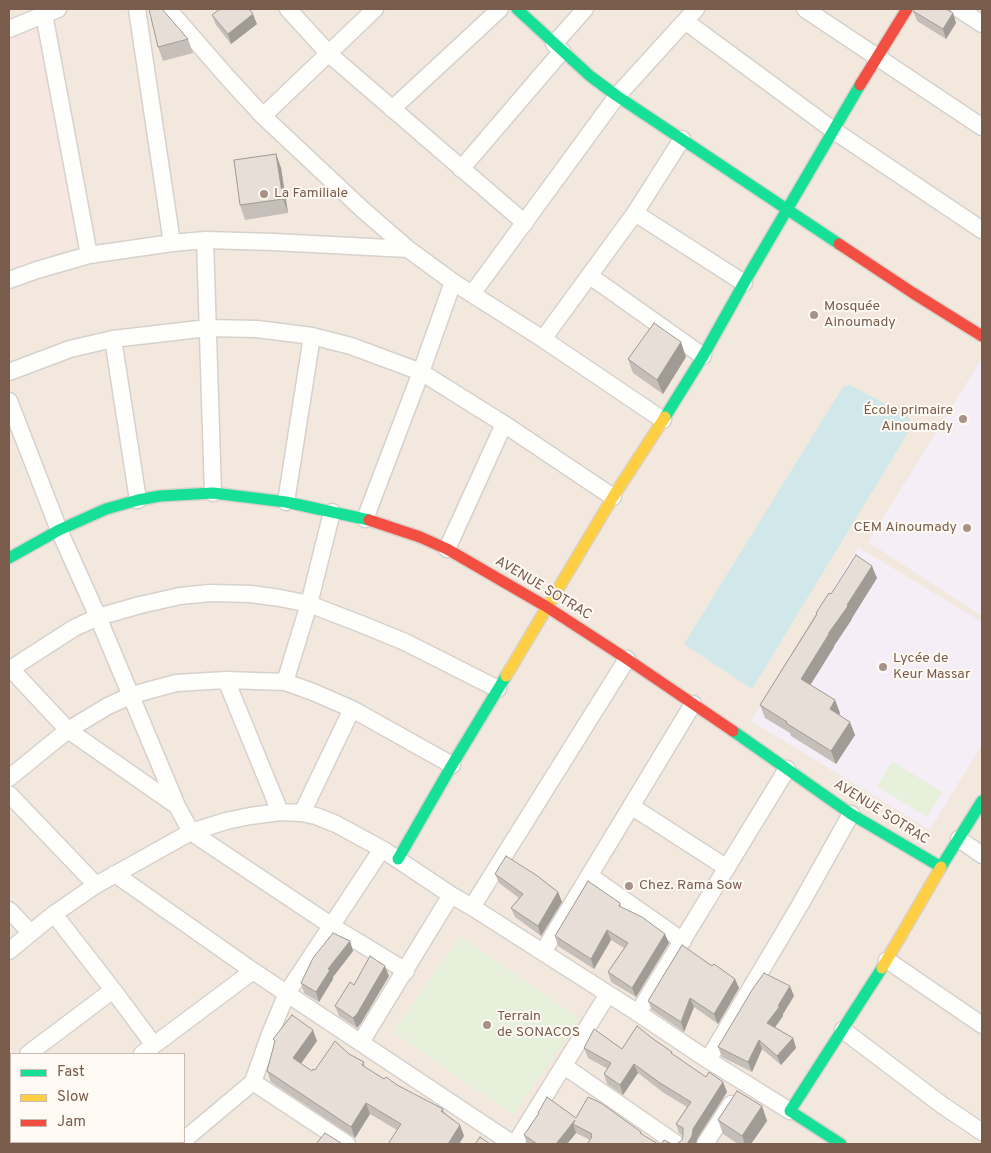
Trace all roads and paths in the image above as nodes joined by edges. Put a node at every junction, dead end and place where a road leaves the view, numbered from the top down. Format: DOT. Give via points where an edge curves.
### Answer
graph roads {
  1 [pos="137,9"];
  2 [pos="168,9"];
  3 [pos="288,9"];
  4 [pos="376,9"];
  5 [pos="500,9"];
  6 [pos="517,9"];
  7 [pos="585,9"];
  8 [pos="696,9"];
  9 [pos="805,9"];
  10 [pos="907,9"];
  11 [pos="959,9"];
  12 [pos="51,12"];
  13 [pos="685,21"];
  14 [pos="982,24"];
  15 [pos="9,29"];
  16 [pos="558,47"];
  17 [pos="329,54"];
  18 [pos="877,56"];
  19 [pos="617,96"];
  20 [pos="392,109"];
  21 [pos="263,116"];
  22 [pos="982,126"];
  23 [pos="833,130"];
  24 [pos="682,139"];
  25 [pos="461,169"];
  26 [pos="788,210"];
  27 [pos="635,213"];
  28 [pos="525,223"];
  29 [pos="982,230"];
  30 [pos="205,240"];
  31 [pos="172,243"];
  32 [pos="408,248"];
  33 [pos="89,255"];
  34 [pos="590,276"];
  35 [pos="9,280"];
  36 [pos="453,282"];
  37 [pos="744,283"];
  38 [pos="472,294"];
  39 [pos="208,328"];
  40 [pos="312,336"];
  41 [pos="982,336"];
  42 [pos="113,339"];
  43 [pos="543,339"];
  44 [pos="703,356"];
  45 [pos="9,372"];
  46 [pos="421,372"];
  47 [pos="9,401"];
  48 [pos="664,420"];
  49 [pos="504,424"];
  50 [pos="13,427"];
  51 [pos="213,493"];
  52 [pos="613,497"];
  53 [pos="138,500"];
  54 [pos="286,502"];
  55 [pos="332,512"];
  56 [pos="365,519"];
  57 [pos="59,530"];
  58 [pos="447,549"];
  59 [pos="10,555"];
  60 [pos="309,604"];
  61 [pos="547,607"];
  62 [pos="98,617"];
  63 [pos="626,659"];
  64 [pos="9,668"];
  65 [pos="226,680"];
  66 [pos="285,682"];
  67 [pos="498,689"];
  68 [pos="132,695"];
  69 [pos="693,704"];
  70 [pos="352,709"];
  71 [pos="68,730"];
  72 [pos="452,765"];
  73 [pos="787,769"];
  74 [pos="9,778"];
  75 [pos="9,794"];
  76 [pos="982,801"];
  77 [pos="177,806"];
  78 [pos="631,806"];
  79 [pos="280,812"];
  80 [pos="302,813"];
  81 [pos="851,814"];
  82 [pos="191,832"];
  83 [pos="959,840"];
  84 [pos="382,849"];
  85 [pos="982,855"];
  86 [pos="398,859"];
  87 [pos="941,867"];
  88 [pos="727,868"];
  89 [pos="115,874"];
  90 [pos="590,876"];
  91 [pos="96,885"];
  92 [pos="451,895"];
  93 [pos="472,906"];
  94 [pos="9,910"];
  95 [pos="54,914"];
  96 [pos="332,926"];
  97 [pos="31,933"];
  98 [pos="683,941"];
  99 [pos="9,951"];
  100 [pos="543,952"];
  101 [pos="887,960"];
  102 [pos="254,970"];
  103 [pos="406,970"];
  104 [pos="113,990"];
  105 [pos="287,993"];
  106 [pos="608,994"];
  107 [pos="638,1013"];
  108 [pos="982,1024"];
  109 [pos="843,1030"];
  110 [pos="361,1042"];
  111 [pos="148,1050"];
  112 [pos="29,1053"];
  113 [pos="708,1060"];
  114 [pos="564,1066"];
  115 [pos="253,1082"];
  116 [pos="745,1082"];
  117 [pos="790,1112"];
  118 [pos="982,1132"];
  119 [pos="186,1141"];
  120 [pos="348,1144"];
  121 [pos="514,1144"];
  122 [pos="677,1144"];
  123 [pos="705,1144"];
  124 [pos="841,1144"];
  1 -- 31 [label="street"];
  2 -- 21 [label="street"];
  3 -- 17 [label="street"];
  4 -- 17 [label="street"];
  5 -- 20 [label="street"];
  6 -- 16 [label="street"];
  7 -- 16 [label="street"];
  8 -- 13 [label="street"];
  9 -- 18 [label="street"];
  10 -- 18 [label="street"];
  11 -- 14 [label="street"];
  12 -- 15 [label="street"];
  12 -- 33 [label="street"];
  13 -- 19 [label="street"];
  13 -- 23 [label="street"];
  16 -- 19 [label="street"];
  16 -- 25 [label="street"];
  17 -- 20 [label="street"];
  17 -- 21 [label="street"];
  18 -- 22 [label="street"];
  18 -- 23 [label="street"];
  19 -- 24 [label="street"];
  19 -- 28 [label="street"];
  20 -- 25 [label="street"];
  21 -- 32 [label="street"];
  23 -- 26 [label="street"];
  23 -- 29 [label="street"];
  24 -- 26 [label="street"];
  24 -- 27 [label="street"];
  25 -- 28 [label="street"];
  26 -- 37 [label="street"];
  26 -- 41 [label="street"];
  27 -- 34 [label="street"];
  27 -- 37 [label="street"];
  28 -- 38 [label="street"];
  30 -- 31 [label="street"];
  30 -- 32 [label="street"];
  30 -- 39 [label="street"];
  31 -- 33 [label="street"];
  32 -- 36 [label="street"];
  33 -- 35 [label="street"];
  34 -- 43 [label="street"];
  34 -- 44 [label="street"];
  36 -- 38 [label="street"];
  36 -- 46 [label="street"];
  37 -- 44 [label="street"];
  38 -- 43 [label="street"];
  39 -- 40 [label="street" via="257,329"];
  39 -- 42 [label="street"];
  39 -- 51 [label="street"];
  40 -- 46 [label="street" via="351,346"];
  40 -- 54 [label="street"];
  42 -- 45 [label="street" via="70,349"];
  42 -- 53 [label="street"];
  43 -- 48 [label="street"];
  44 -- 48 [label="street"];
  46 -- 49 [label="street"];
  46 -- 56 [label="street"];
  47 -- 50 [label="street"];
  48 -- 52 [label="street"];
  49 -- 52 [label="street"];
  49 -- 58 [label="street"];
  50 -- 57 [label="street"];
  51 -- 53 [label="street, AVENUE SOTRAC"];
  51 -- 54 [label="street, AVENUE SOTRAC"];
  52 -- 61 [label="street"];
  53 -- 57 [label="street, AVENUE SOTRAC" via="106,509"];
  54 -- 55 [label="street, AVENUE SOTRAC"];
  55 -- 56 [label="street, AVENUE SOTRAC"];
  55 -- 60 [label="street"];
  56 -- 58 [label="street, AVENUE SOTRAC"];
  57 -- 59 [label="street, AVENUE SOTRAC"];
  57 -- 62 [label="street"];
  58 -- 61 [label="street, AVENUE SOTRAC"];
  60 -- 62 [label="street" via="251,594 210,593 180,596"];
  60 -- 66 [label="street"];
  60 -- 67 [label="street" via="405,642"];
  61 -- 63 [label="street, AVENUE SOTRAC"];
  61 -- 67 [label="street"];
  62 -- 64 [label="street"];
  62 -- 68 [label="street"];
  63 -- 69 [label="street, AVENUE SOTRAC"];
  63 -- 93 [label="street"];
  64 -- 71 [label="street"];
  65 -- 66 [label="street"];
  65 -- 68 [label="street" via="176,683"];
  65 -- 79 [label="street"];
  66 -- 70 [label="street"];
  67 -- 72 [label="street"];
  68 -- 71 [label="street"];
  68 -- 77 [label="street"];
  69 -- 73 [label="street, AVENUE SOTRAC"];
  69 -- 78 [label="street"];
  70 -- 72 [label="street"];
  70 -- 80 [label="street"];
  71 -- 74 [label="street"];
  71 -- 77 [label="street"];
  72 -- 86 [label="street"];
  73 -- 81 [label="street, AVENUE SOTRAC"];
  73 -- 88 [label="street"];
  75 -- 91 [label="street"];
  76 -- 83 [label="street"];
  77 -- 82 [label="street"];
  78 -- 88 [label="street"];
  78 -- 90 [label="street"];
  79 -- 80 [label="street"];
  79 -- 82 [label="street" via="226,821"];
  80 -- 84 [label="street" via="336,824"];
  81 -- 87 [label="street, AVENUE SOTRAC"];
  81 -- 113 [label="street"];
  82 -- 89 [label="street"];
  82 -- 96 [label="street"];
  83 -- 85 [label="street"];
  83 -- 87 [label="street"];
  84 -- 86 [label="street"];
  84 -- 96 [label="street"];
  86 -- 92 [label="street"];
  87 -- 101 [label="street"];
  88 -- 98 [label="street"];
  89 -- 91 [label="street"];
  89 -- 102 [label="street"];
  90 -- 98 [label="street"];
  90 -- 100 [label="street"];
  91 -- 95 [label="street"];
  92 -- 93 [label="street"];
  92 -- 103 [label="street"];
  93 -- 100 [label="street"];
  94 -- 97 [label="street"];
  95 -- 97 [label="street"];
  95 -- 104 [label="street"];
  96 -- 103 [label="street"];
  96 -- 105 [label="street"];
  97 -- 99 [label="street"];
  98 -- 107 [label="street"];
  100 -- 106 [label="street"];
  101 -- 108 [label="street"];
  101 -- 109 [label="street"];
  102 -- 105 [label="street"];
  102 -- 111 [label="street"];
  103 -- 110 [label="street"];
  104 -- 111 [label="street"];
  104 -- 112 [label="street"];
  105 -- 110 [label="street"];
  105 -- 115 [label="street"];
  106 -- 107 [label="street"];
  106 -- 114 [label="street"];
  107 -- 113 [label="street"];
  109 -- 117 [label="street"];
  109 -- 118 [label="street"];
  110 -- 121 [label="street"];
  113 -- 116 [label="street"];
  114 -- 121 [label="street"];
  114 -- 122 [label="street"];
  115 -- 119 [label="street"];
  115 -- 120 [label="street"];
  116 -- 117 [label="street"];
  116 -- 123 [label="street"];
  117 -- 124 [label="street"];
}
